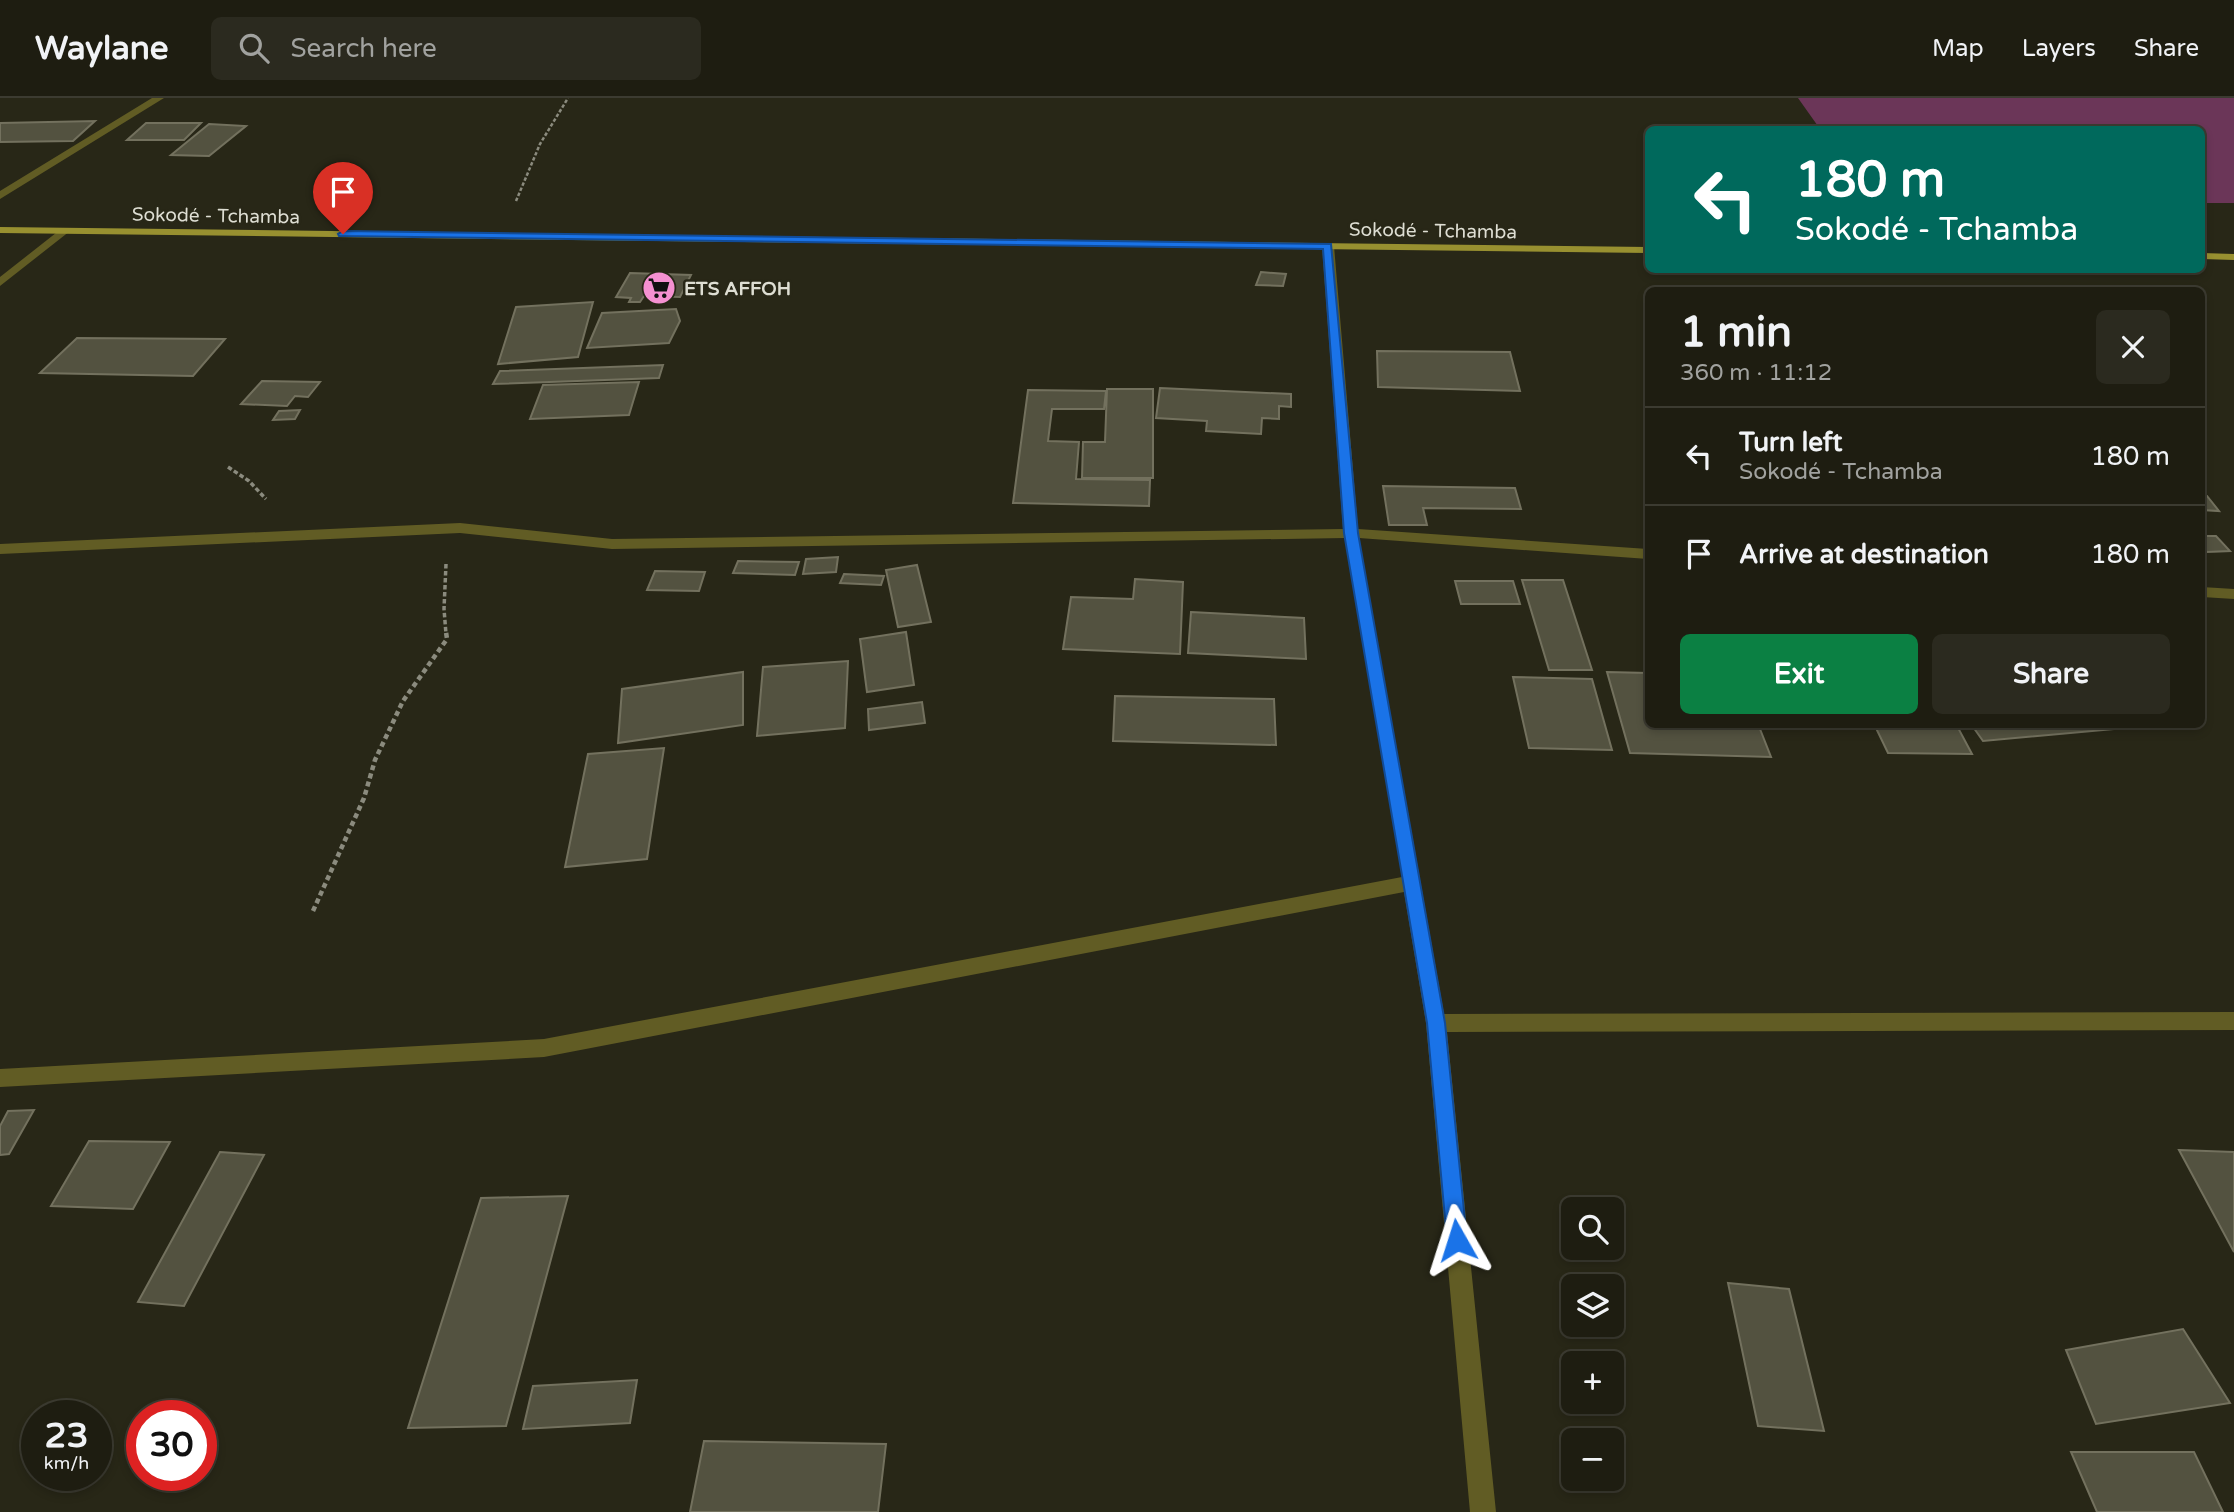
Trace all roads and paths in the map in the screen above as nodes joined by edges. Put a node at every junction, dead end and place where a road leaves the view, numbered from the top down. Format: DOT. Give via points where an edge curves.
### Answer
graph roads {
  1 [pos="159,98"];
  2 [pos="568,98"];
  3 [pos="0,195"];
  4 [pos="0,230"];
  5 [pos="65,231"];
  6 [pos="509,236"];
  7 [pos="1328,246"];
  8 [pos="1645,250"];
  9 [pos="2205,256"];
  10 [pos="2234,257"];
  11 [pos="0,283"];
  12 [pos="460,528"];
  13 [pos="1351,533"];
  14 [pos="0,549"];
  15 [pos="1645,554"];
  16 [pos="2205,592"];
  17 [pos="2234,594"];
  18 [pos="1412,883"];
  19 [pos="313,911"];
  20 [pos="2234,1021"];
  21 [pos="1436,1023"];
  22 [pos="0,1078"];
  23 [pos="1483,1512"];
  1 -- 3 [label="street"];
  2 -- 6 [label="path" via="540,144 516,198"];
  4 -- 5 [label="main road, Sokodé - Tchamba"];
  5 -- 6 [label="main road, Sokodé - Tchamba"];
  5 -- 11 [label="street"];
  6 -- 7 [label="main road, Sokodé - Tchamba"];
  7 -- 8 [label="main road, Sokodé - Tchamba"];
  7 -- 13 [label="street"];
  9 -- 10 [label="main road"];
  12 -- 13 [label="street" via="612,544"];
  12 -- 14 [label="street"];
  12 -- 19 [label="path" via="447,558 447,639 403,701"];
  13 -- 15 [label="street"];
  13 -- 18 [label="street"];
  16 -- 17 [label="street"];
  18 -- 21 [label="street"];
  18 -- 22 [label="street" via="544,1048"];
  20 -- 21 [label="street"];
  21 -- 23 [label="street"];
}
